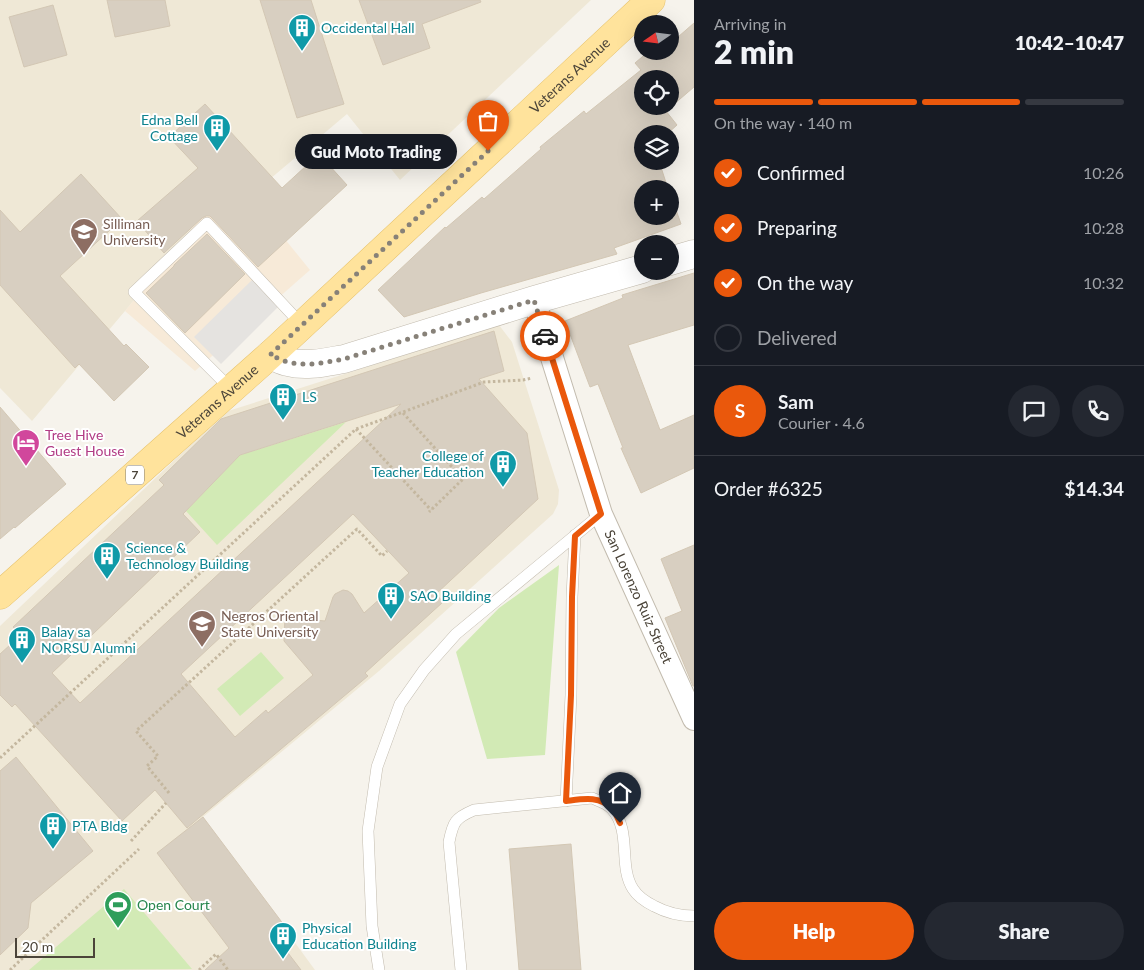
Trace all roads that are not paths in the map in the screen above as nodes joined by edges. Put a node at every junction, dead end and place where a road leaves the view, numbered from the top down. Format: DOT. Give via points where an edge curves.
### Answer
graph roads {
  1 [pos="651,0"];
  2 [pos="694,254"];
  3 [pos="679,258"];
  4 [pos="634,271"];
  5 [pos="534,300"];
  6 [pos="302,325"];
  7 [pos="270,355"];
  8 [pos="231,389"];
  9 [pos="601,514"];
  10 [pos="575,536"];
  11 [pos="0,595"];
  12 [pos="694,719"];
  13 [pos="566,801"];
  14 [pos="694,916"];
  15 [pos="379,970"];
  16 [pos="461,970"];
  1 -- 6 [label="main road, Veterans Avenue / 7"];
  2 -- 3 [label="street"];
  4 -- 5 [label="street"];
  5 -- 7 [label="street" via="344,359 304,364"];
  5 -- 9 [label="street, San Lorenzo Ruiz Street"];
  6 -- 7 [label="main road, Veterans Avenue / 7"];
  6 -- 8 [label="lane" via="207,223 134,292"];
  7 -- 8 [label="main road, Veterans Avenue / 7"];
  8 -- 11 [label="main road, Veterans Avenue / 7"];
  9 -- 10 [label="lane"];
  9 -- 12 [label="street, San Lorenzo Ruiz Street"];
  10 -- 13 [label="lane"];
  10 -- 15 [label="lane" via="456,634 400,704 377,767 368,831 372,926"];
  13 -- 14 [label="lane" via="592,798 612,809 620,823 627,876 634,890 644,901 664,912"];
  13 -- 16 [label="lane" via="474,810 461,816 452,827 449,842"];
}
